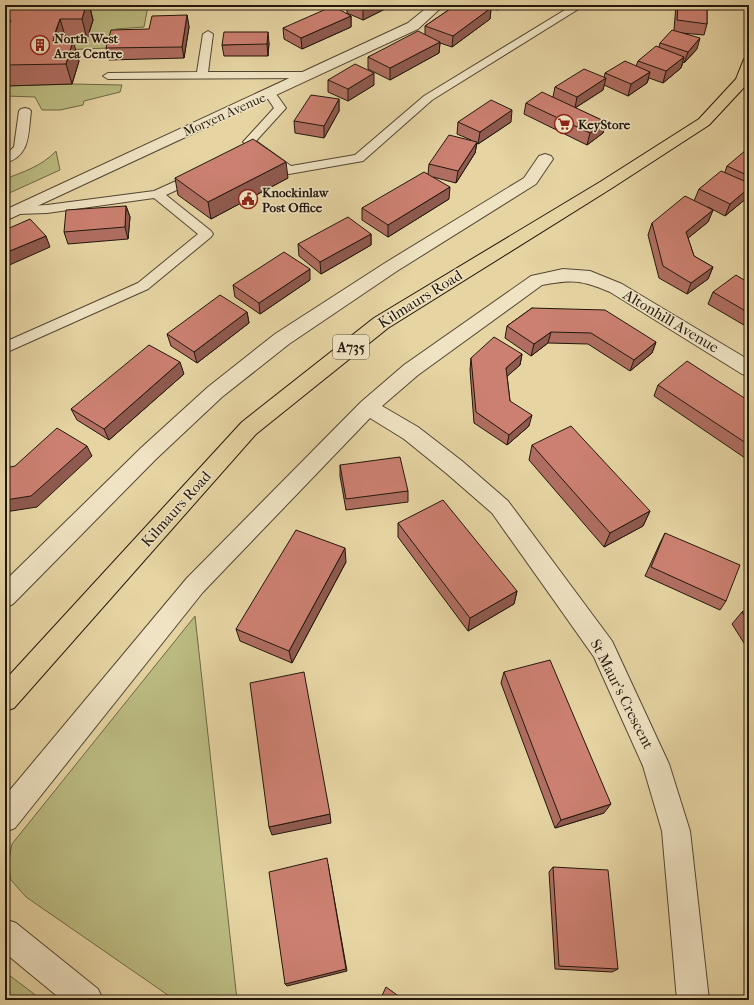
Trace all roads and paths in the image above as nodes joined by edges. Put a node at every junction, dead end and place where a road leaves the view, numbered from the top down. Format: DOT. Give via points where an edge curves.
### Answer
graph roads {
  1 [pos="580,5"];
  2 [pos="434,6"];
  3 [pos="208,34"];
  4 [pos="749,62"];
  5 [pos="202,75"];
  6 [pos="309,75"];
  7 [pos="108,76"];
  8 [pos="270,93"];
  9 [pos="25,111"];
  10 [pos="257,147"];
  11 [pos="242,154"];
  12 [pos="5,159"];
  13 [pos="545,159"];
  14 [pos="207,171"];
  15 [pos="157,194"];
  16 [pos="12,213"];
  17 [pos="5,348"];
  18 [pos="749,369"];
  19 [pos="368,407"];
  20 [pos="5,597"];
  21 [pos="5,699"];
  22 [pos="5,818"];
  23 [pos="5,934"];
  24 [pos="87,1000"];
  25 [pos="693,1000"];
  1 -- 10 [label="lane" via="428,98 359,158 290,170"];
  2 -- 6 [label="street, Morven Avenue" via="413,26"];
  3 -- 5 [label="lane"];
  4 -- 21 [label="main road, Kilmaurs Road / A735" via="743,80 704,122 381,323 249,428"];
  5 -- 6 [label="lane"];
  5 -- 7 [label="lane"];
  6 -- 8 [label="street, Morven Avenue"];
  8 -- 10 [label="lane" via="280,108 249,142"];
  8 -- 16 [label="street, Morven Avenue"];
  9 -- 12 [label="lane" via="20,148"];
  10 -- 11 [label="lane"];
  13 -- 20 [label="street" via="530,181 391,266 288,334 215,392 149,453"];
  14 -- 15 [label="lane"];
  15 -- 16 [label="lane"];
  15 -- 17 [label="lane" via="206,234 143,286"];
  18 -- 19 [label="street, Altonhill Avenue" via="616,288 590,277 563,275 537,280 411,370"];
  19 -- 22 [label="street" via="196,585"];
  19 -- 25 [label="street, St Maur's Crescent" via="411,434 500,507 603,649 656,764 676,831"];
  23 -- 24 [label="street"];
}
